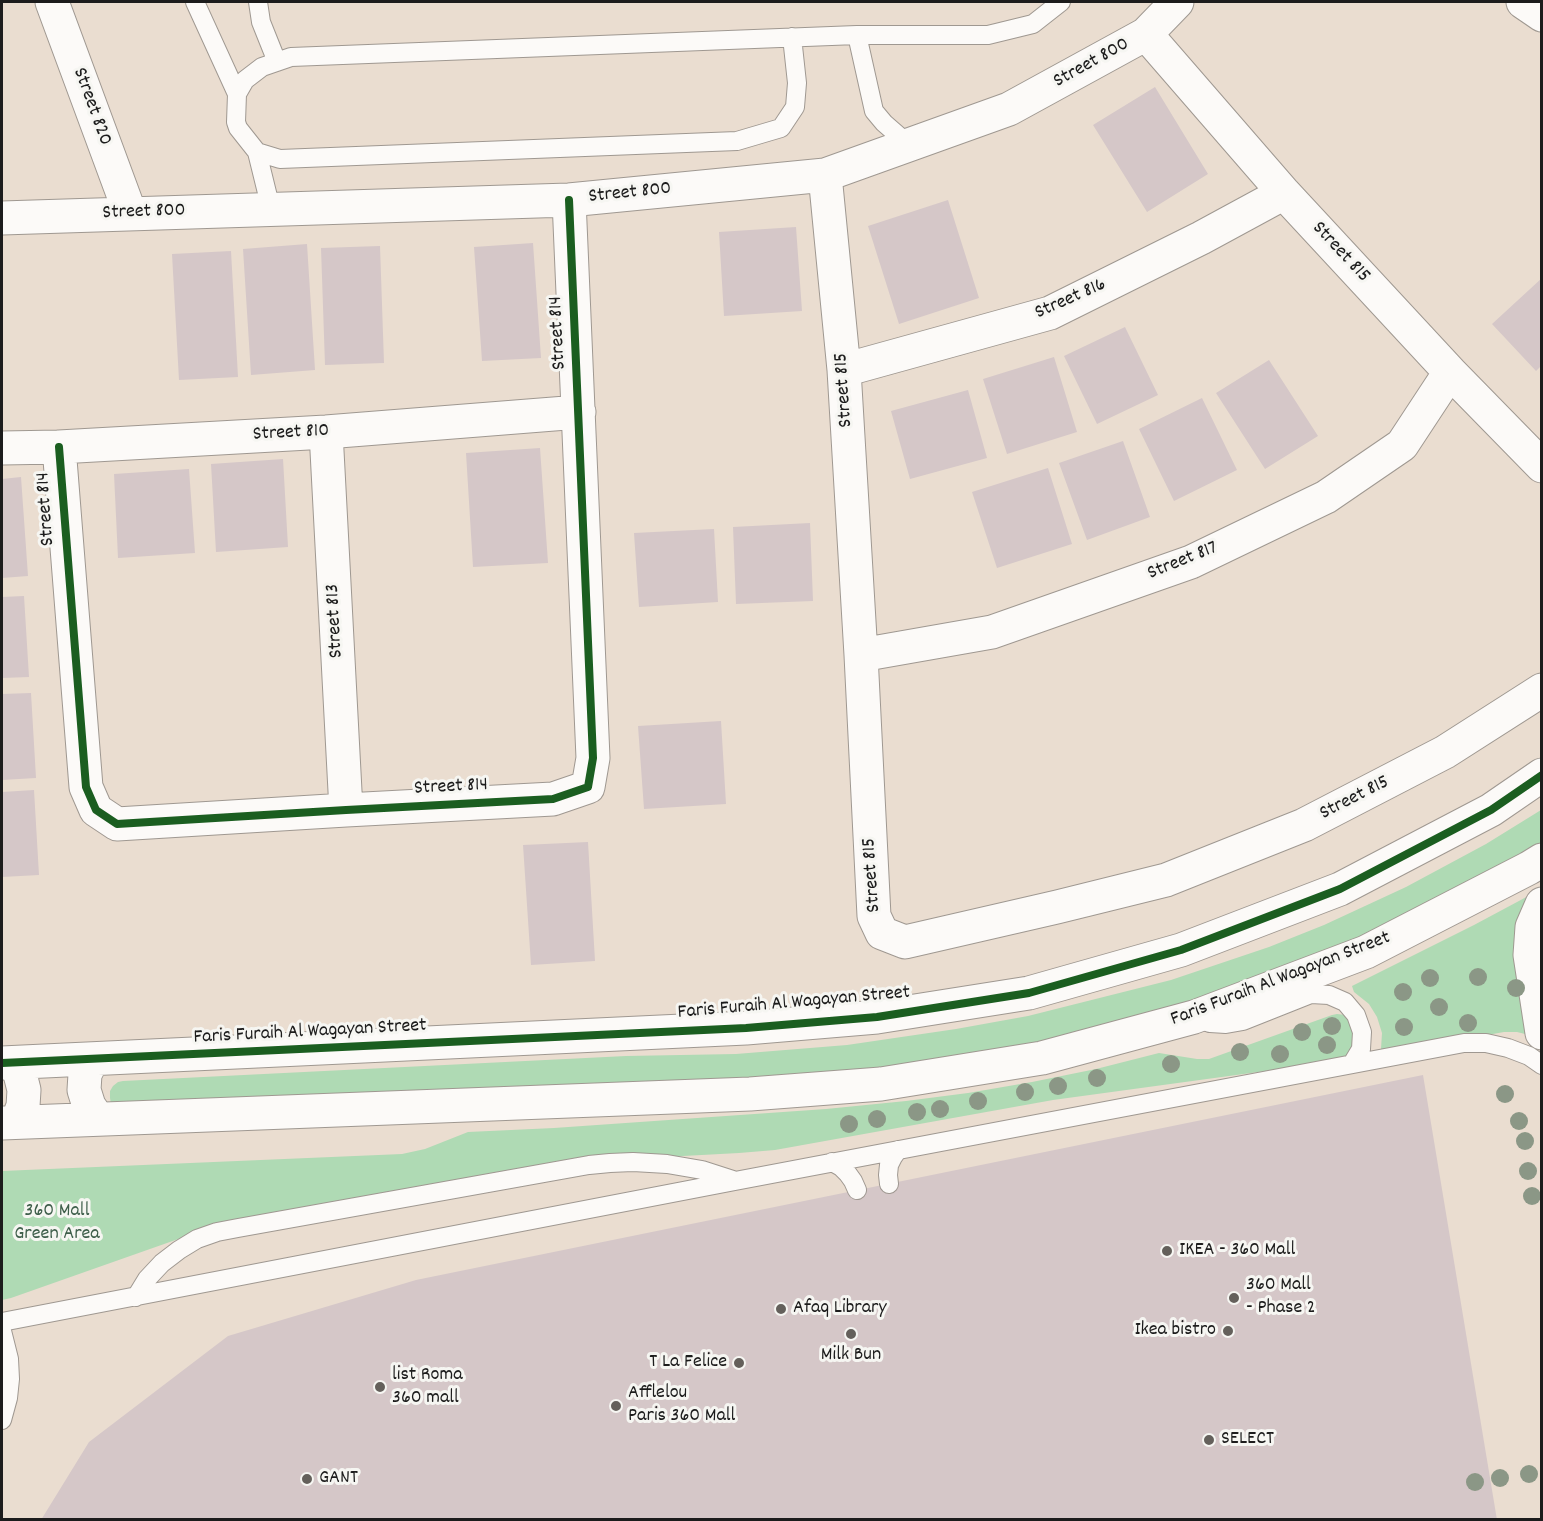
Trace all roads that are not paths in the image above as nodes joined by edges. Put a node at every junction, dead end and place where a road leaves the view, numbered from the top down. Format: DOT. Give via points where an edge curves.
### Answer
graph roads {
  1 [pos="52,2"];
  2 [pos="195,2"];
  3 [pos="258,2"];
  4 [pos="1060,2"];
  5 [pos="1177,2"];
  6 [pos="1523,2"];
  7 [pos="1542,15"];
  8 [pos="1146,34"];
  9 [pos="857,35"];
  10 [pos="792,38"];
  11 [pos="277,62"];
  12 [pos="237,94"];
  13 [pos="917,142"];
  14 [pos="257,152"];
  15 [pos="825,175"];
  16 [pos="1284,193"];
  17 [pos="569,200"];
  18 [pos="271,209"];
  19 [pos="130,213"];
  20 [pos="2,218"];
  21 [pos="844,370"];
  22 [pos="1450,372"];
  23 [pos="579,412"];
  24 [pos="326,432"];
  25 [pos="59,447"];
  26 [pos="2,448"];
  27 [pos="1542,466"];
  28 [pos="861,655"];
  29 [pos="1542,690"];
  30 [pos="1542,775"];
  31 [pos="346,810"];
  32 [pos="1542,860"];
  33 [pos="1542,904"];
  34 [pos="1194,1017"];
  35 [pos="1542,1033"];
  36 [pos="92,1060"];
  37 [pos="7,1063"];
  38 [pos="1352,1064"];
  39 [pos="1542,1065"];
  40 [pos="98,1119"];
  41 [pos="7,1125"];
  42 [pos="898,1150"];
  43 [pos="832,1162"];
  44 [pos="735,1181"];
  45 [pos="889,1184"];
  46 [pos="856,1190"];
  47 [pos="136,1297"];
  48 [pos="2,1322"];
  49 [pos="2,1331"];
  50 [pos="2,1420"];
  1 -- 19 [label="street, Street 820"];
  2 -- 12 [label="lane"];
  3 -- 11 [label="lane" via="261,22"];
  4 -- 9 [label="lane" via="1034,24 988,35"];
  5 -- 8 [label="street, Street 800"];
  6 -- 7 [label="street"];
  8 -- 13 [label="street, Street 800" via="1009,109"];
  8 -- 16 [label="street, Street 815"];
  9 -- 10 [label="lane"];
  9 -- 13 [label="lane" via="873,111 900,136"];
  10 -- 11 [label="lane" via="291,57"];
  10 -- 14 [label="lane" via="797,83 795,107 781,128 737,141 280,159"];
  11 -- 12 [label="lane" via="245,80"];
  12 -- 14 [label="lane" via="238,128"];
  13 -- 15 [label="street, Street 800"];
  14 -- 18 [label="lane"];
  15 -- 17 [label="street, Street 800"];
  15 -- 21 [label="street, Street 815"];
  16 -- 21 [label="street, Street 816" via="1050,313"];
  16 -- 22 [label="street, Street 815"];
  17 -- 18 [label="street, Street 800"];
  17 -- 23 [label="street, Street 814"];
  18 -- 19 [label="street, Street 800"];
  19 -- 20 [label="street, Street 800"];
  21 -- 28 [label="street, Street 815"];
  22 -- 27 [label="street, Street 815"];
  22 -- 28 [label="street, Street 817" via="1402,445 1326,497 1191,562 992,632"];
  23 -- 24 [label="street, Street 810"];
  23 -- 31 [label="street, Street 814" via="593,758 588,787 553,799"];
  24 -- 25 [label="street, Street 810"];
  24 -- 31 [label="street, Street 813"];
  25 -- 26 [label="street, Street 810"];
  25 -- 31 [label="street, Street 814" via="86,787 96,810 117,824"];
  28 -- 29 [label="street, Street 815" via="873,916 882,933 904,942 1166,880 1304,825 1445,752"];
  30 -- 36 [label="street, Faris Furaih Al Wagayan Street" via="1491,810 1340,889 1181,950 1029,993 877,1017 746,1028"];
  32 -- 34 [label="street, Faris Furaih Al Wagayan Street" via="1366,952"];
  33 -- 35 [label="street" via="1532,927 1530,955"];
  34 -- 38 [label="lane" via="1226,1024 1311,994 1329,995 1345,1002 1356,1015 1362,1032 1360,1049"];
  34 -- 40 [label="street, Faris Furaih Al Wagayan Street" via="1042,1058 881,1084 750,1094"];
  36 -- 37 [label="street, Faris Furaih Al Wagayan Street"];
  36 -- 40 [label="street" via="85,1074 84,1090 88,1106"];
  37 -- 41 [label="street" via="20,1074 24,1090 23,1106"];
  38 -- 39 [label="lane" via="1464,1043 1486,1043 1529,1056"];
  38 -- 42 [label="lane"];
  40 -- 41 [label="street, Faris Furaih Al Wagayan Street"];
  42 -- 43 [label="lane"];
  42 -- 45 [label="lane" via="889,1166"];
  43 -- 44 [label="lane"];
  43 -- 46 [label="lane" via="848,1174"];
  44 -- 47 [label="lane"];
  44 -- 47 [label="lane" via="667,1164 589,1165 217,1232 197,1239 162,1263"];
  47 -- 48 [label="lane"];
  49 -- 50 [label="lane" via="10,1379"];
}
